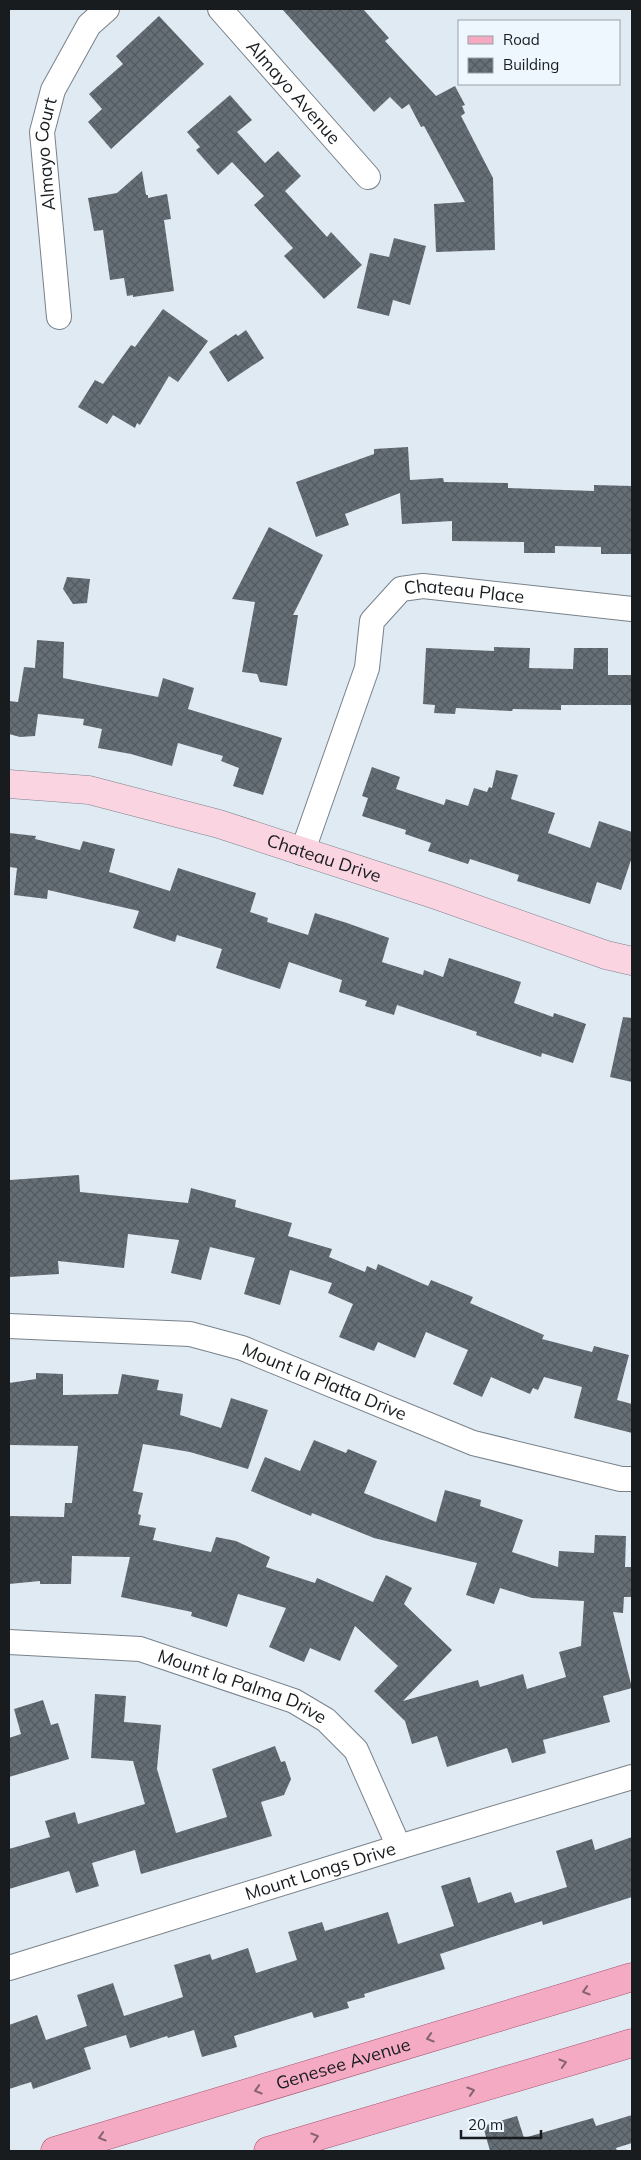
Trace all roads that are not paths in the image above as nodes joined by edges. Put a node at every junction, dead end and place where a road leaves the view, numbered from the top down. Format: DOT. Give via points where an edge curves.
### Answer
graph roads {
  1 [pos="107,9"];
  2 [pos="220,9"];
  3 [pos="368,177"];
  4 [pos="59,317"];
  5 [pos="632,609"];
  6 [pos="9,784"];
  7 [pos="302,853"];
  8 [pos="632,961"];
  9 [pos="9,1326"];
  10 [pos="632,1479"];
  11 [pos="9,1642"];
  12 [pos="632,1777"];
  13 [pos="399,1847"];
  14 [pos="9,1968"];
  15 [pos="632,1977"];
  16 [pos="632,2043"];
  17 [pos="55,2151"];
  18 [pos="268,2151"];
  1 -- 4 [label="street, Almayo Court" via="89,25 53,90 42,132"];
  2 -- 3 [label="street, Almayo Avenue"];
  5 -- 7 [label="street, Chateau Place" via="423,586 401,589 372,621 367,668"];
  6 -- 7 [label="street, Chateau Drive" via="89,790 219,824"];
  7 -- 8 [label="street, Chateau Drive"];
  9 -- 10 [label="street, Mount la Platta Drive" via="190,1334 242,1348 473,1444 620,1479"];
  11 -- 13 [label="street, Mount la Palma Drive" via="140,1648 294,1701 326,1720 356,1750"];
  12 -- 13 [label="street, Mount Longs Drive"];
  13 -- 14 [label="street, Mount Longs Drive"];
  15 -- 17 [label="main road, Genesee Avenue, one-way"];
  18 -- 16 [label="main road, one-way"];
}
